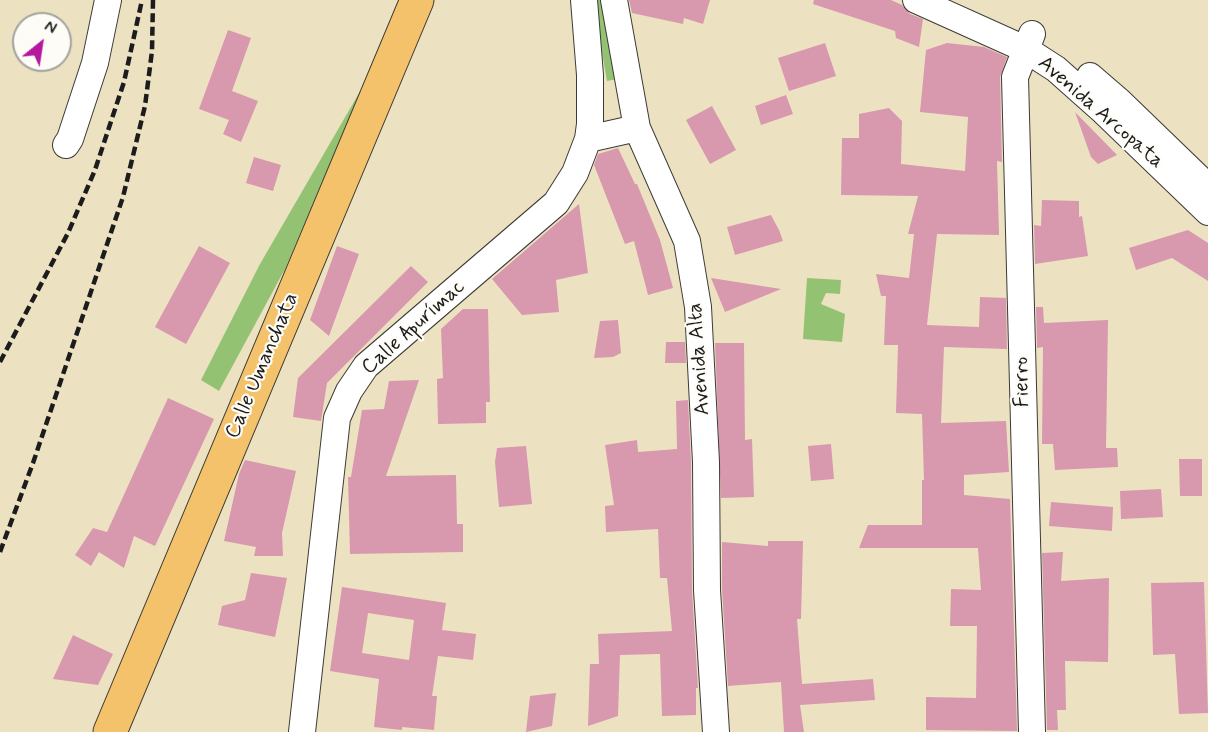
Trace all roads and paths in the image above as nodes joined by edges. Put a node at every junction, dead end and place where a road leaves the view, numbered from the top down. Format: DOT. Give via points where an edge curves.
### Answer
graph roads {
  1 [pos="108,0"];
  2 [pos="417,0"];
  3 [pos="584,0"];
  4 [pos="614,0"];
  5 [pos="916,0"];
  6 [pos="959,0"];
  7 [pos="1029,42"];
  8 [pos="637,128"];
  9 [pos="588,140"];
  10 [pos="66,145"];
  11 [pos="1208,187"];
  12 [pos="1208,212"];
  13 [pos="110,732"];
  14 [pos="302,732"];
  15 [pos="716,732"];
  16 [pos="1032,732"];
  1 -- 10 [label="street" via="95,63"];
  2 -- 13 [label="main road, Calle Umanchata"];
  3 -- 9 [label="street, Calle Apurímac" via="590,75"];
  4 -- 8 [label="street, Avenida Alta"];
  5 -- 7 [label="street, Avenida Arcopata"];
  6 -- 7 [label="street, Avenida Arcopata"];
  7 -- 11 [label="street, Avenida Arcopata" via="1068,57"];
  7 -- 12 [label="street, Avenida Arcopata"];
  7 -- 16 [label="street, Fierro" via="1015,78"];
  8 -- 9 [label="street"];
  8 -- 15 [label="street, Avenida Alta" via="687,241 698,307"];
  9 -- 14 [label="street, Calle Apurímac" via="575,173 556,203 366,366 349,391 338,418"];
}
